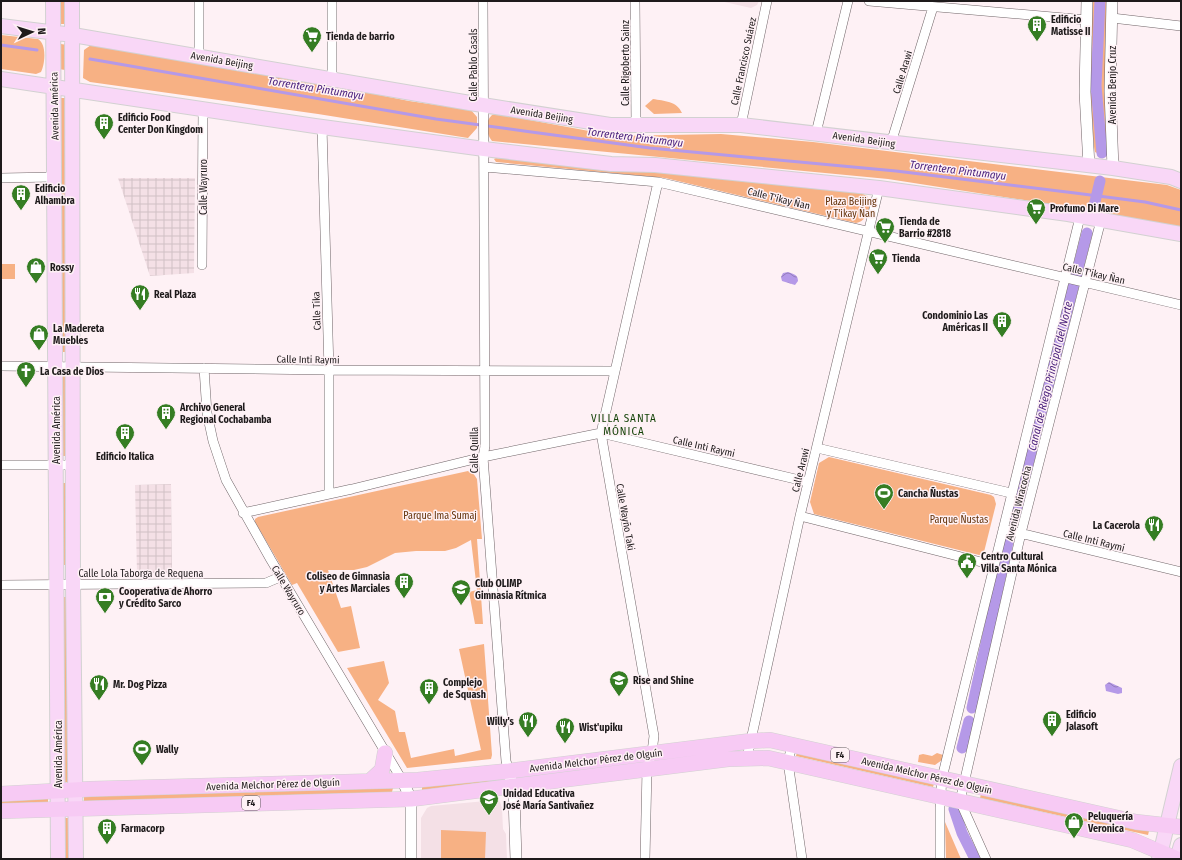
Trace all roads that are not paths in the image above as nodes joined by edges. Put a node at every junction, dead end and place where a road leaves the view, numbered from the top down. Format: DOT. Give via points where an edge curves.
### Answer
graph roads {
  1 [pos="53,1"];
  2 [pos="72,1"];
  3 [pos="199,1"];
  4 [pos="332,1"];
  5 [pos="483,1"];
  6 [pos="635,1"];
  7 [pos="767,1"];
  8 [pos="848,1"];
  9 [pos="869,1"];
  10 [pos="1087,1"];
  11 [pos="1112,1"];
  12 [pos="933,7"];
  13 [pos="1112,18"];
  14 [pos="1087,20"];
  15 [pos="1,26"];
  16 [pos="1181,26"];
  17 [pos="53,33"];
  18 [pos="73,35"];
  19 [pos="199,56"];
  20 [pos="1,79"];
  21 [pos="332,79"];
  22 [pos="53,86"];
  23 [pos="73,89"];
  24 [pos="484,105"];
  25 [pos="203,109"];
  26 [pos="484,125"];
  27 [pos="636,125"];
  28 [pos="741,125"];
  29 [pos="322,127"];
  30 [pos="816,133"];
  31 [pos="891,143"];
  32 [pos="484,149"];
  33 [pos="1089,166"];
  34 [pos="485,168"];
  35 [pos="1113,168"];
  36 [pos="54,177"];
  37 [pos="1,178"];
  38 [pos="1178,179"];
  39 [pos="658,182"];
  40 [pos="879,188"];
  41 [pos="1080,217"];
  42 [pos="1101,220"];
  43 [pos="869,232"];
  44 [pos="1181,234"];
  45 [pos="202,265"];
  46 [pos="1066,278"];
  47 [pos="1084,282"];
  48 [pos="1181,305"];
  49 [pos="1,366"];
  50 [pos="56,366"];
  51 [pos="73,367"];
  52 [pos="204,368"];
  53 [pos="329,370"];
  54 [pos="486,371"];
  55 [pos="614,371"];
  56 [pos="601,433"];
  57 [pos="817,448"];
  58 [pos="483,458"];
  59 [pos="1,465"];
  60 [pos="56,465"];
  61 [pos="74,465"];
  62 [pos="808,482"];
  63 [pos="1011,493"];
  64 [pos="329,494"];
  65 [pos="243,513"];
  66 [pos="800,516"];
  67 [pos="1003,529"];
  68 [pos="1021,533"];
  69 [pos="994,565"];
  70 [pos="1181,572"];
  71 [pos="280,577"];
  72 [pos="57,584"];
  73 [pos="73,584"];
  74 [pos="1,585"];
  75 [pos="751,740"];
  76 [pos="792,744"];
  77 [pos="652,752"];
  78 [pos="385,753"];
  79 [pos="747,758"];
  80 [pos="788,762"];
  81 [pos="1181,766"];
  82 [pos="647,769"];
  83 [pos="509,771"];
  84 [pos="942,778"];
  85 [pos="402,780"];
  86 [pos="370,781"];
  87 [pos="963,783"];
  88 [pos="513,787"];
  89 [pos="75,790"];
  90 [pos="58,791"];
  91 [pos="1,794"];
  92 [pos="940,797"];
  93 [pos="411,799"];
  94 [pos="960,801"];
  95 [pos="58,809"];
  96 [pos="76,809"];
  97 [pos="1,811"];
  98 [pos="1174,827"];
  99 [pos="1181,845"];
  100 [pos="1160,855"];
  101 [pos="58,859"];
  102 [pos="76,859"];
  103 [pos="411,859"];
  104 [pos="516,859"];
  105 [pos="645,859"];
  106 [pos="802,859"];
  107 [pos="940,859"];
  108 [pos="986,859"];
  109 [pos="1177,859"];
  1 -- 17 [label="main road, Avenida América"];
  2 -- 18 [label="main road, Avenida América"];
  3 -- 19 [label="street"];
  4 -- 21 [label="street"];
  5 -- 24 [label="street, Calle Pablo Casals"];
  6 -- 27 [label="street, Calle Rigoberto Sainz"];
  7 -- 28 [label="street, Calle Francisco Suárez"];
  8 -- 30 [label="street"];
  9 -- 12 [label="street"];
  10 -- 14 [label="street"];
  11 -- 13 [label="street, Avenida Benjo Cruz"];
  12 -- 14 [label="street"];
  12 -- 31 [label="street, Calle Arawi"];
  13 -- 16 [label="street"];
  13 -- 35 [label="street, Avenida Benjo Cruz" via="1110,92"];
  14 -- 33 [label="street" via="1085,92"];
  15 -- 17 [label="main road, Avenida Beijing"];
  17 -- 18 [label="main road, Avenida Beijing"];
  17 -- 22 [label="main road, Avenida América"];
  18 -- 19 [label="main road, Avenida Beijing"];
  18 -- 23 [label="main road, Avenida América"];
  19 -- 21 [label="main road, Avenida Beijing"];
  20 -- 22 [label="main road"];
  21 -- 24 [label="main road, Avenida Beijing"];
  22 -- 23 [label="main road"];
  22 -- 36 [label="main road, Avenida América"];
  23 -- 25 [label="main road"];
  23 -- 51 [label="main road, Avenida América"];
  24 -- 26 [label="street, Calle Pablo Casals"];
  24 -- 27 [label="main road, Avenida Beijing" via="610,125"];
  25 -- 29 [label="main road"];
  25 -- 45 [label="street, Calle Wayruro"];
  26 -- 32 [label="street, Calle Quilla"];
  27 -- 28 [label="main road, Avenida Beijing"];
  28 -- 30 [label="main road, Avenida Beijing"];
  29 -- 32 [label="main road"];
  29 -- 53 [label="street, Calle Tika"];
  30 -- 31 [label="main road, Avenida Beijing"];
  31 -- 33 [label="main road, Avenida Beijing"];
  32 -- 34 [label="street, Calle Quilla"];
  32 -- 40 [label="main road" via="611,164 683,168"];
  33 -- 35 [label="main road, Avenida Beijing"];
  34 -- 39 [label="street, Calle T'ikay Ñan"];
  34 -- 54 [label="street, Calle Quilla"];
  35 -- 38 [label="main road, Avenida Beijing"];
  36 -- 37 [label="street"];
  36 -- 50 [label="main road, Avenida América"];
  39 -- 43 [label="street, Calle T'ikay Ñan"];
  39 -- 55 [label="street, Calle Wayño Taki"];
  40 -- 41 [label="main road"];
  40 -- 43 [label="street, Calle Arawi"];
  41 -- 42 [label="main road"];
  41 -- 46 [label="street, Avenida Wiracocha"];
  42 -- 44 [label="main road"];
  42 -- 47 [label="street, Avenida Wiracocha"];
  43 -- 46 [label="street, Calle T'ikay Ñan"];
  43 -- 57 [label="street, Calle Arawi"];
  46 -- 47 [label="street, Calle T'ikay Ñan"];
  46 -- 63 [label="street, Avenida Wiracocha"];
  47 -- 48 [label="street, Calle T'ikay Ñan"];
  47 -- 68 [label="street, Avenida Wiracocha"];
  49 -- 50 [label="street, Calle Inti Raymi"];
  50 -- 51 [label="street, Calle Inti Raymi"];
  50 -- 60 [label="main road, Avenida América"];
  51 -- 52 [label="street, Calle Inti Raymi"];
  51 -- 61 [label="main road, Avenida América"];
  52 -- 53 [label="street, Calle Inti Raymi"];
  52 -- 65 [label="street, Calle Wayruro" via="207,414 213,441 226,480"];
  53 -- 54 [label="street, Calle Inti Raymi"];
  53 -- 64 [label="street, Calle Tika"];
  54 -- 55 [label="street, Calle Inti Raymi"];
  54 -- 58 [label="street, Calle Quilla"];
  55 -- 56 [label="street, Calle Wayño Taki"];
  56 -- 58 [label="street, Calle Inti Raymi"];
  56 -- 62 [label="street, Calle Inti Raymi"];
  56 -- 77 [label="street, Calle Wayño Taki" via="654,736"];
  57 -- 62 [label="street, Calle Arawi"];
  57 -- 63 [label="street"];
  58 -- 64 [label="street, Calle Inti Raymi"];
  58 -- 83 [label="street, Calle Quilla" via="506,761"];
  59 -- 60 [label="street"];
  60 -- 61 [label="street"];
  60 -- 72 [label="main road, Avenida América"];
  61 -- 73 [label="main road, Avenida América"];
  62 -- 66 [label="street, Calle Arawi"];
  63 -- 67 [label="street, Avenida Wiracocha"];
  64 -- 65 [label="street, Calle Inti Raymi"];
  65 -- 71 [label="street, Calle Wayruro"];
  66 -- 69 [label="street"];
  66 -- 75 [label="street, Calle Arawi"];
  67 -- 68 [label="street, Calle Inti Raymi"];
  67 -- 69 [label="street, Avenida Wiracocha"];
  68 -- 70 [label="street, Calle Inti Raymi"];
  68 -- 87 [label="street, Avenida Wiracocha"];
  69 -- 84 [label="street, Avenida Wiracocha"];
  71 -- 73 [label="street, Calle Lola Taborga de Requena" via="266,583"];
  71 -- 78 [label="street, Calle Wayruro"];
  72 -- 73 [label="street, Calle Lola Taborga de Requena"];
  72 -- 74 [label="street, Calle Lola Taborga de Requena"];
  72 -- 90 [label="main road, Avenida América"];
  73 -- 89 [label="main road, Avenida América"];
  75 -- 76 [label="highway, Avenida Melchor Pérez de Olguín / F4"];
  75 -- 77 [label="highway, Avenida Melchor Pérez de Olguín / F4"];
  75 -- 79 [label="street, Calle Arawi"];
  76 -- 80 [label="street"];
  76 -- 84 [label="highway, Avenida Melchor Pérez de Olguín / F4"];
  77 -- 82 [label="street, Calle Wayño Taki"];
  77 -- 83 [label="highway, Avenida Melchor Pérez de Olguín / F4"];
  78 -- 85 [label="street, Calle Wayruro"];
  78 -- 86 [label="highway" via="382,770"];
  79 -- 80 [label="highway, Avenida Melchor Pérez de Olguín / F4" via="768,758"];
  79 -- 82 [label="highway, Avenida Melchor Pérez de Olguín / F4"];
  80 -- 92 [label="highway, Avenida Melchor Pérez de Olguín / F4"];
  80 -- 106 [label="street"];
  81 -- 98 [label="main road"];
  82 -- 88 [label="highway, Avenida Melchor Pérez de Olguín / F4"];
  82 -- 105 [label="street, Calle Wayño Taki"];
  83 -- 85 [label="highway, Avenida Melchor Pérez de Olguín / F4"];
  83 -- 88 [label="street"];
  84 -- 87 [label="highway, Avenida Melchor Pérez de Olguín / F4"];
  84 -- 92 [label="street, Avenida Wiracocha"];
  85 -- 86 [label="highway, Avenida Melchor Pérez de Olguín / F4"];
  85 -- 93 [label="street, Calle Wayruro"];
  86 -- 89 [label="highway, Avenida Melchor Pérez de Olguín / F4"];
  87 -- 94 [label="street, Avenida Wiracocha"];
  87 -- 98 [label="highway, Avenida Melchor Pérez de Olguín / F4" via="1142,823"];
  88 -- 93 [label="highway, Avenida Melchor Pérez de Olguín / F4"];
  88 -- 104 [label="street" via="517,833"];
  89 -- 90 [label="highway, Avenida Melchor Pérez de Olguín / F4"];
  89 -- 96 [label="main road, Avenida América"];
  90 -- 91 [label="highway, Avenida Melchor Pérez de Olguín / F4"];
  90 -- 95 [label="main road, Avenida América"];
  92 -- 94 [label="highway, Avenida Melchor Pérez de Olguín / F4"];
  92 -- 107 [label="street, Avenida Wiracocha"];
  93 -- 96 [label="highway, Avenida Melchor Pérez de Olguín / F4"];
  93 -- 103 [label="street"];
  94 -- 100 [label="highway, Avenida Melchor Pérez de Olguín / F4" via="1132,840"];
  94 -- 108 [label="street"];
  95 -- 96 [label="highway, Avenida Melchor Pérez de Olguín / F4"];
  95 -- 97 [label="highway, Avenida Melchor Pérez de Olguín / F4"];
  95 -- 101 [label="main road, Avenida América"];
  96 -- 102 [label="main road, Avenida América"];
  98 -- 100 [label="main road"];
  99 -- 109 [label="main road"];
  100 -- 109 [label="highway, Avenida Melchor Pérez de Olguín / F4"];
}
